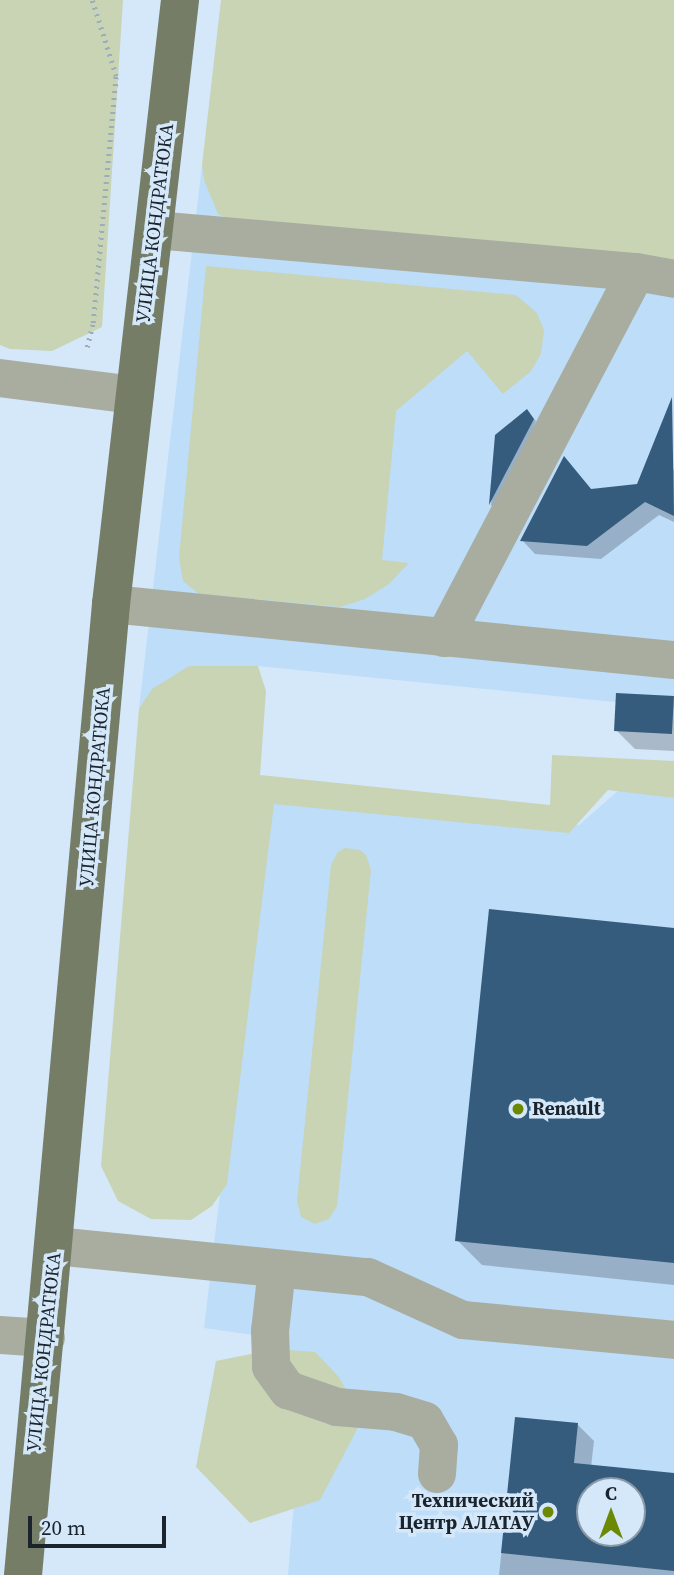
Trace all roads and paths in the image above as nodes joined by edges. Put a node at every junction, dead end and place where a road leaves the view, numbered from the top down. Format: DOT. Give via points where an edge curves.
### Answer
graph roads {
  1 [pos="92,0"];
  2 [pos="180,0"];
  3 [pos="155,230"];
  4 [pos="636,272"];
  5 [pos="674,279"];
  6 [pos="0,377"];
  7 [pos="76,389"];
  8 [pos="135,395"];
  9 [pos="111,604"];
  10 [pos="444,638"];
  11 [pos="671,652"];
  12 [pos="55,1246"];
  13 [pos="277,1269"];
  14 [pos="0,1335"];
  15 [pos="46,1338"];
  16 [pos="674,1340"];
  17 [pos="437,1474"];
  18 [pos="23,1575"];
  1 -- 7 [label="path" via="116,76 93,323"];
  2 -- 3 [label="main road, УЛИЦА КОНДРАТЮКА"];
  3 -- 4 [label="street"];
  3 -- 8 [label="main road, УЛИЦА КОНДРАТЮКА"];
  4 -- 5 [label="street"];
  4 -- 10 [label="street"];
  6 -- 7 [label="street"];
  7 -- 8 [label="street"];
  8 -- 9 [label="main road, УЛИЦА КОНДРАТЮКА"];
  9 -- 10 [label="street"];
  9 -- 12 [label="main road, УЛИЦА КОНДРАТЮКА"];
  10 -- 11 [label="street"];
  12 -- 13 [label="street"];
  12 -- 15 [label="main road, УЛИЦА КОНДРАТЮКА"];
  13 -- 16 [label="street" via="368,1277 463,1320"];
  13 -- 17 [label="street" via="271,1367 288,1390 337,1407 396,1412 425,1421 439,1446"];
  14 -- 15 [label="street"];
  15 -- 18 [label="main road, УЛИЦА КОНДРАТЮКА"];
}
